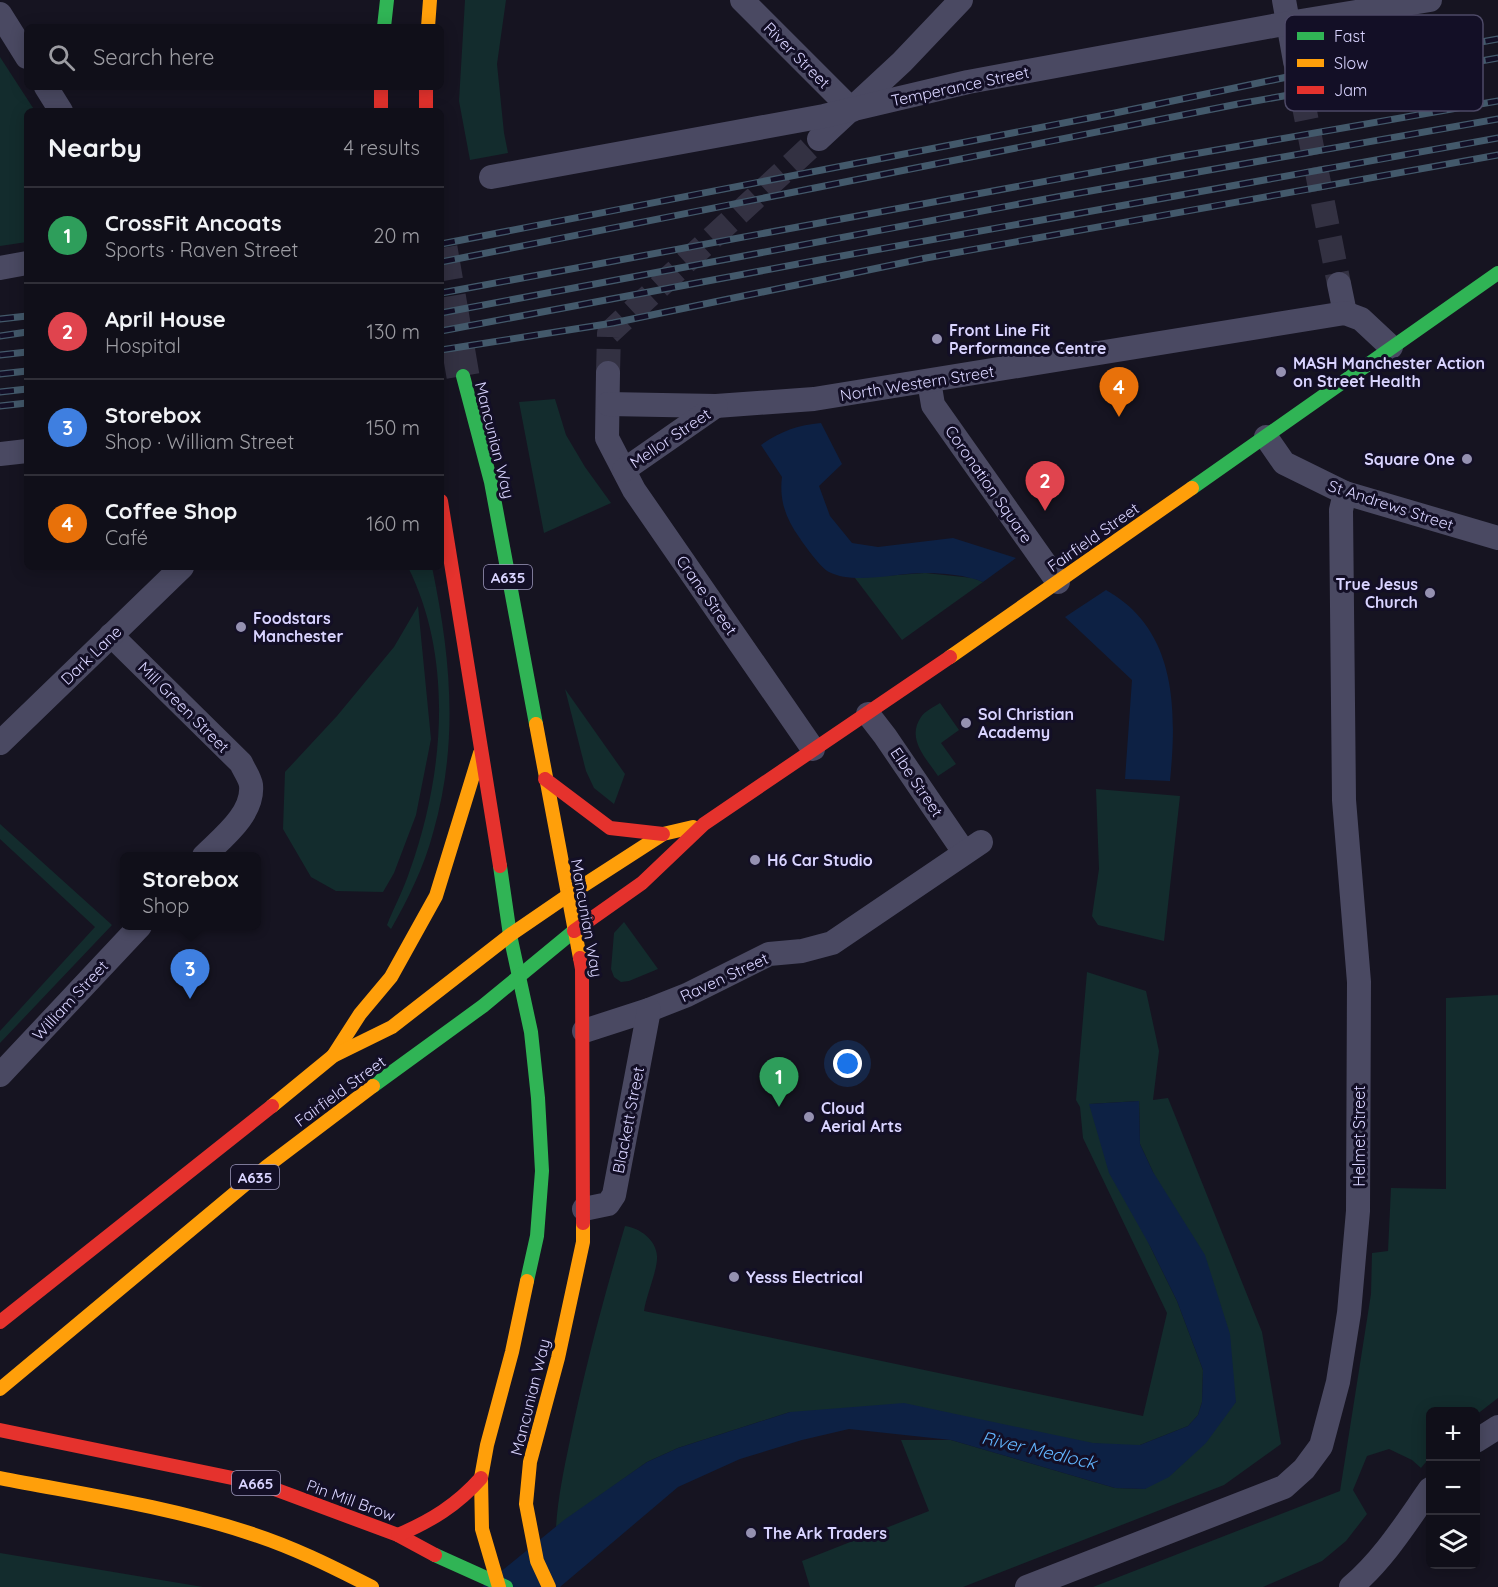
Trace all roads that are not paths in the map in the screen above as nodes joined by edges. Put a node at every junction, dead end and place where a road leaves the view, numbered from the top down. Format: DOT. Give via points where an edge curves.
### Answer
graph roads {
  1 [pos="387,0"];
  2 [pos="430,0"];
  3 [pos="742,0"];
  4 [pos="961,0"];
  5 [pos="1430,0"];
  6 [pos="1287,12"];
  7 [pos="0,14"];
  8 [pos="384,24"];
  9 [pos="428,24"];
  10 [pos="24,52"];
  11 [pos="48,90"];
  12 [pos="381,90"];
  13 [pos="426,90"];
  14 [pos="59,108"];
  15 [pos="381,108"];
  16 [pos="426,108"];
  17 [pos="852,110"];
  18 [pos="819,139"];
  19 [pos="491,177"];
  20 [pos="24,264"];
  21 [pos="0,268"];
  22 [pos="1498,273"];
  23 [pos="1339,284"];
  24 [pos="1345,313"];
  25 [pos="1391,347"];
  26 [pos="608,373"];
  27 [pos="463,376"];
  28 [pos="929,381"];
  29 [pos="608,404"];
  30 [pos="716,406"];
  31 [pos="1266,437"];
  32 [pos="24,451"];
  33 [pos="0,454"];
  34 [pos="624,470"];
  35 [pos="1345,493"];
  36 [pos="444,519"];
  37 [pos="1498,538"];
  38 [pos="179,570"];
  39 [pos="1058,582"];
  40 [pos="111,636"];
  41 [pos="868,714"];
  42 [pos="0,743"];
  43 [pos="482,747"];
  44 [pos="813,749"];
  45 [pos="545,779"];
  46 [pos="704,824"];
  47 [pos="663,834"];
  48 [pos="972,847"];
  49 [pos="208,852"];
  50 [pos="567,896"];
  51 [pos="136,930"];
  52 [pos="574,931"];
  53 [pos="510,935"];
  54 [pos="520,976"];
  55 [pos="649,1010"];
  56 [pos="584,1031"];
  57 [pos="333,1056"];
  58 [pos="0,1075"];
  59 [pos="584,1209"];
  60 [pos="0,1322"];
  61 [pos="0,1389"];
  62 [pos="1498,1427"];
  63 [pos="0,1430"];
  64 [pos="1480,1438"];
  65 [pos="0,1478"];
  66 [pos="481,1478"];
  67 [pos="1426,1496"];
  68 [pos="398,1535"];
  69 [pos="501,1585"];
  70 [pos="372,1587"];
  71 [pos="549,1587"];
  72 [pos="1027,1587"];
  73 [pos="1351,1587"];
  1 -- 8 [label="main road"];
  2 -- 9 [label="main road"];
  3 -- 17 [label="street, River Street"];
  4 -- 17 [label="street"];
  5 -- 6 [label="street, Temperance Street"];
  6 -- 17 [label="street, Temperance Street"];
  7 -- 10 [label="street"];
  11 -- 14 [label="street"];
  12 -- 15 [label="main road"];
  13 -- 16 [label="main road"];
  17 -- 18 [label="street"];
  17 -- 19 [label="street, Temperance Street"];
  20 -- 21 [label="street"];
  22 -- 25 [label="main road, Fairfield Street"];
  23 -- 24 [label="street"];
  24 -- 25 [label="street" via="1361,319"];
  24 -- 28 [label="street, North Western Street"];
  25 -- 31 [label="main road, Fairfield Street"];
  26 -- 29 [label="street"];
  27 -- 45 [label="main road, Mancunian Way / A635" via="491,482"];
  28 -- 30 [label="street, North Western Street" via="814,399"];
  28 -- 39 [label="street, Coronation Square" via="933,405"];
  29 -- 30 [label="street, North Western Street"];
  29 -- 34 [label="street, Crane Street" via="607,438"];
  30 -- 34 [label="street, Mellor Street"];
  31 -- 35 [label="street, St Andrews Street" via="1284,463"];
  31 -- 39 [label="main road, Fairfield Street"];
  32 -- 33 [label="street"];
  34 -- 44 [label="street, Crane Street"];
  35 -- 37 [label="street, St Andrews Street"];
  35 -- 72 [label="street, Helmet Street" via="1341,510 1344,800 1359,982 1359,1211 1349,1314 1322,1446 1305,1469 1284,1487"];
  36 -- 43 [label="main road, Mancunian Way / A635"];
  38 -- 40 [label="street, Dark Lane"];
  39 -- 41 [label="main road, Fairfield Street"];
  40 -- 42 [label="street, Dark Lane"];
  40 -- 49 [label="street, Mill Green Street" via="241,763 251,784 250,801 238,821"];
  41 -- 44 [label="main road, Fairfield Street"];
  41 -- 48 [label="street, Elbe Street"];
  43 -- 53 [label="main road, Mancunian Way / A635"];
  43 -- 57 [label="main road, Fairfield Street / A635" via="436,896 391,977 360,1014"];
  44 -- 46 [label="main road, Fairfield Street"];
  45 -- 47 [label="main road" via="610,828"];
  45 -- 50 [label="main road, Mancunian Way / A635"];
  46 -- 47 [label="main road, Fairfield Street"];
  46 -- 52 [label="main road, Fairfield Street" via="642,883"];
  47 -- 50 [label="main road, Fairfield Street"];
  48 -- 55 [label="street, Raven Street" via="832,943 769,954"];
  50 -- 52 [label="main road, Mancunian Way / A635"];
  50 -- 53 [label="main road, Fairfield Street / A635"];
  51 -- 58 [label="street, William Street"];
  52 -- 54 [label="main road, Fairfield Street / A635"];
  52 -- 56 [label="main road, Mancunian Way / A635" via="582,969"];
  53 -- 54 [label="main road, Mancunian Way / A635"];
  53 -- 57 [label="main road, Fairfield Street / A635" via="392,1027"];
  54 -- 61 [label="main road, Fairfield Street / A635" via="266,1167"];
  54 -- 66 [label="main road, Mancunian Way / A635" via="538,1098 542,1171 537,1236"];
  55 -- 56 [label="street, Raven Street"];
  55 -- 59 [label="street, Blackett Street" via="614,1195 608,1204"];
  56 -- 59 [label="main road, Mancunian Way / A635"];
  57 -- 60 [label="main road, Fairfield Street / A635"];
  59 -- 71 [label="main road, Mancunian Way / A635" via="583,1242 530,1462 526,1504 537,1561"];
  62 -- 64 [label="street"];
  63 -- 68 [label="main road, Pin Mill Brow / A665" via="261,1484"];
  65 -- 70 [label="main road" via="199,1517 310,1555"];
  66 -- 68 [label="main road" via="433,1521"];
  66 -- 69 [label="main road, Mancunian Way / A665" via="482,1529"];
  67 -- 73 [label="street" via="1385,1552"];
  68 -- 69 [label="main road, Pin Mill Brow / A665"];
}
